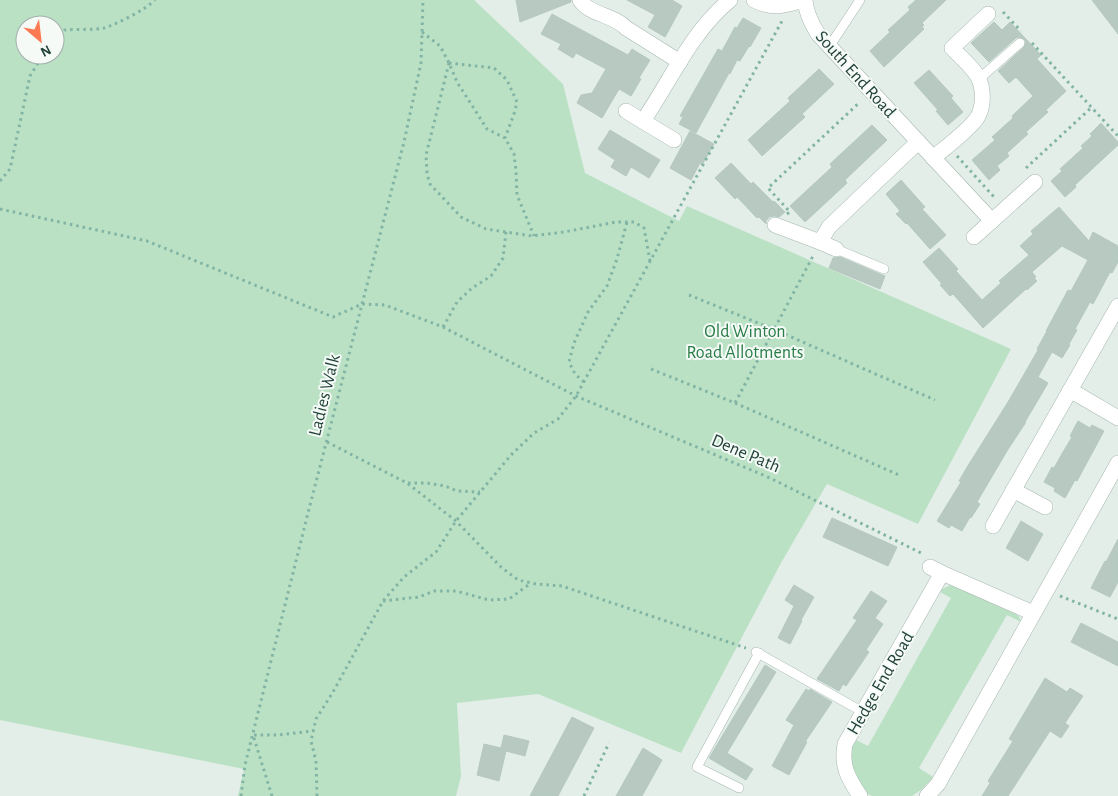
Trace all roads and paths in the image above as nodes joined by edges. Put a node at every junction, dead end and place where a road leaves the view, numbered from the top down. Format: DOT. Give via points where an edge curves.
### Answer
graph roads {
  1 [pos="155,0"];
  2 [pos="423,0"];
  3 [pos="580,0"];
  4 [pos="730,0"];
  5 [pos="754,0"];
  6 [pos="860,0"];
  7 [pos="800,1"];
  8 [pos="993,10"];
  9 [pos="65,30"];
  10 [pos="421,32"];
  11 [pos="1023,39"];
  12 [pos="1032,43"];
  13 [pos="830,47"];
  14 [pos="680,62"];
  15 [pos="449,63"];
  16 [pos="37,65"];
  17 [pos="979,79"];
  18 [pos="872,92"];
  19 [pos="1092,107"];
  20 [pos="626,111"];
  21 [pos="643,121"];
  22 [pos="1118,136"];
  23 [pos="505,138"];
  24 [pos="674,140"];
  25 [pos="918,142"];
  26 [pos="948,146"];
  27 [pos="933,158"];
  28 [pos="1026,168"];
  29 [pos="0,181"];
  30 [pos="1034,182"];
  31 [pos="1000,192"];
  32 [pos="0,209"];
  33 [pos="992,221"];
  34 [pos="626,222"];
  35 [pos="775,225"];
  36 [pos="506,232"];
  37 [pos="534,236"];
  38 [pos="974,237"];
  39 [pos="820,242"];
  40 [pos="836,249"];
  41 [pos="650,261"];
  42 [pos="884,269"];
  43 [pos="689,295"];
  44 [pos="362,304"];
  45 [pos="1118,306"];
  46 [pos="443,327"];
  47 [pos="773,329"];
  48 [pos="652,369"];
  49 [pos="584,382"];
  50 [pos="1070,390"];
  51 [pos="576,396"];
  52 [pos="935,400"];
  53 [pos="735,403"];
  54 [pos="1118,418"];
  55 [pos="327,442"];
  56 [pos="1118,462"];
  57 [pos="899,475"];
  58 [pos="407,482"];
  59 [pos="1013,490"];
  60 [pos="481,492"];
  61 [pos="1044,507"];
  62 [pos="456,521"];
  63 [pos="993,526"];
  64 [pos="932,565"];
  65 [pos="531,583"];
  66 [pos="383,601"];
  67 [pos="1036,608"];
  68 [pos="1118,619"];
  69 [pos="758,653"];
  70 [pos="863,712"];
  71 [pos="313,731"];
  72 [pos="253,735"];
  73 [pos="609,743"];
  74 [pos="739,788"];
  75 [pos="241,796"];
  76 [pos="272,796"];
  77 [pos="317,796"];
  78 [pos="584,796"];
  79 [pos="860,796"];
  80 [pos="927,796"];
  1 -- 9 [label="path" via="104,28"];
  2 -- 10 [label="path, Ladies Walk"];
  3 -- 14 [label="street" via="591,11 622,23"];
  4 -- 14 [label="street" via="704,27"];
  5 -- 7 [label="street" via="773,6"];
  6 -- 13 [label="lane"];
  7 -- 13 [label="street, South End Road" via="812,25"];
  7 -- 41 [label="path"];
  8 -- 11 [label="path"];
  8 -- 17 [label="street" via="952,48"];
  10 -- 15 [label="path" via="440,46"];
  10 -- 44 [label="path, Ladies Walk" via="420,63 404,142"];
  11 -- 17 [label="lane"];
  12 -- 19 [label="path"];
  13 -- 18 [label="street, South End Road"];
  14 -- 21 [label="street"];
  15 -- 23 [label="path" via="487,130"];
  15 -- 23 [label="path" via="494,68 507,80 517,102"];
  15 -- 36 [label="path" via="426,154 430,184 461,217 486,229"];
  16 -- 29 [label="path" via="30,76 10,169"];
  17 -- 26 [label="street" via="983,99 980,113"];
  18 -- 25 [label="street, South End Road"];
  18 -- 35 [label="path" via="768,188 790,212"];
  19 -- 22 [label="path"];
  19 -- 28 [label="path"];
  20 -- 21 [label="street"];
  21 -- 24 [label="street"];
  23 -- 37 [label="path" via="514,154 517,195"];
  25 -- 27 [label="street, South End Road"];
  25 -- 39 [label="street" via="829,226"];
  26 -- 27 [label="street"];
  26 -- 31 [label="path" via="994,196"];
  27 -- 33 [label="street, South End Road"];
  30 -- 33 [label="street"];
  32 -- 44 [label="path" via="147,241 333,317"];
  33 -- 38 [label="street"];
  34 -- 37 [label="path"];
  34 -- 41 [label="path" via="634,222 644,228"];
  34 -- 49 [label="path" via="608,286 588,312 569,362"];
  35 -- 39 [label="street"];
  36 -- 37 [label="path"];
  36 -- 46 [label="path" via="503,258 491,276 457,302"];
  39 -- 40 [label="street"];
  39 -- 47 [label="path"];
  40 -- 42 [label="lane"];
  41 -- 49 [label="path"];
  43 -- 47 [label="path"];
  44 -- 46 [label="path, Dene Path" via="385,305"];
  44 -- 55 [label="path, Ladies Walk"];
  45 -- 50 [label="street"];
  46 -- 51 [label="path, Dene Path"];
  47 -- 52 [label="path"];
  47 -- 53 [label="path"];
  48 -- 53 [label="path"];
  49 -- 51 [label="path"];
  50 -- 54 [label="street"];
  50 -- 59 [label="street"];
  51 -- 60 [label="path" via="558,419 534,432 511,455"];
  51 -- 64 [label="path, Dene Path" via="770,478"];
  53 -- 57 [label="path"];
  55 -- 58 [label="path"];
  55 -- 72 [label="path, Ladies Walk"];
  56 -- 67 [label="street"];
  58 -- 60 [label="path"];
  58 -- 62 [label="path"];
  59 -- 61 [label="street"];
  59 -- 63 [label="street"];
  60 -- 62 [label="path"];
  62 -- 65 [label="path" via="501,567 518,580"];
  62 -- 66 [label="path" via="436,552 404,577"];
  64 -- 67 [label="street"];
  64 -- 70 [label="street, Hedge End Road"];
  65 -- 66 [label="path" via="508,599 489,600 456,591 434,591"];
  65 -- 69 [label="path" via="562,586"];
  66 -- 71 [label="path" via="316,719"];
  67 -- 68 [label="path" via="1060,596"];
  67 -- 80 [label="street" via="938,784"];
  69 -- 70 [label="lane"];
  69 -- 74 [label="lane" via="697,767"];
  70 -- 79 [label="street, Hedge End Road" via="843,752 847,774"];
  71 -- 72 [label="path"];
  71 -- 77 [label="path" via="310,740 316,761"];
  72 -- 75 [label="path, Ladies Walk"];
  72 -- 76 [label="path"];
  73 -- 78 [label="path"];
}
